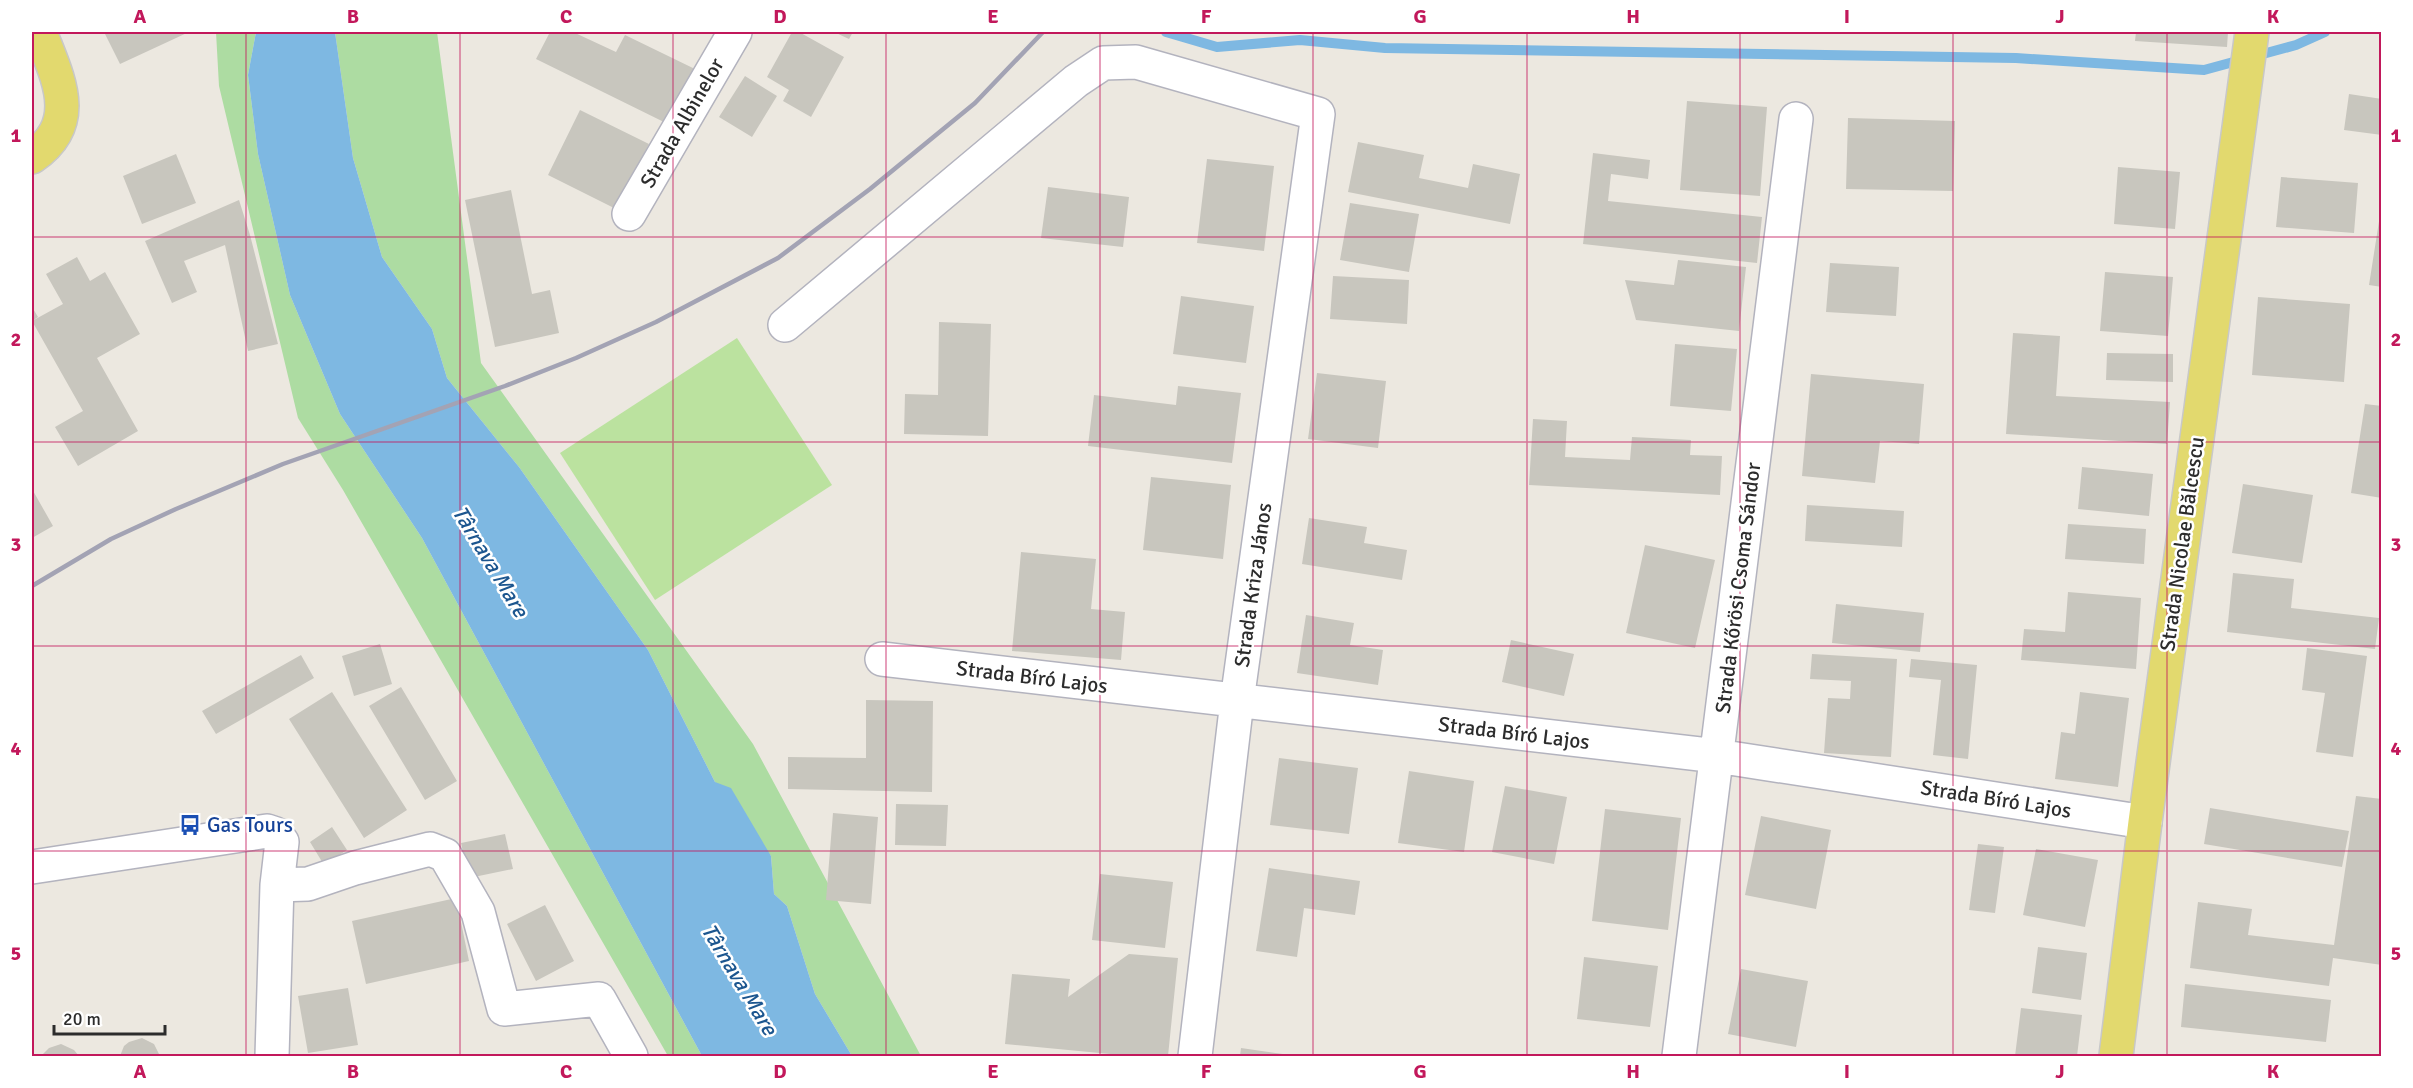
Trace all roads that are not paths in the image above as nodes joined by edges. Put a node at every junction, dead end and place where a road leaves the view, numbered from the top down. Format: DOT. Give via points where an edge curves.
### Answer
graph roads {
  1 [pos="40,32"];
  2 [pos="735,32"];
  3 [pos="2252,32"];
  4 [pos="1796,119"];
  5 [pos="32,157"];
  6 [pos="629,214"];
  7 [pos="785,325"];
  8 [pos="882,659"];
  9 [pos="1237,701"];
  10 [pos="1717,756"];
  11 [pos="2145,822"];
  12 [pos="32,867"];
  13 [pos="277,885"];
  14 [pos="273,1056"];
  15 [pos="631,1056"];
  16 [pos="1195,1056"];
  17 [pos="1679,1056"];
  18 [pos="2116,1056"];
  1 -- 5 [label="main road" via="62,89 63,108 57,129"];
  2 -- 6 [label="street, Strada Albinelor"];
  3 -- 11 [label="main road, Strada Nicolae Bălcescu"];
  4 -- 10 [label="street, Strada Kőrösi Csoma Sándor"];
  7 -- 9 [label="street, Strada Kriza János" via="1076,81 1103,63 1136,62 1318,114"];
  8 -- 9 [label="street, Strada Bíró Lajos"];
  9 -- 10 [label="street, Strada Bíró Lajos"];
  9 -- 16 [label="street, Strada Kriza János"];
  10 -- 11 [label="street, Strada Bíró Lajos"];
  10 -- 17 [label="street, Strada Kőrösi Csoma Sándor"];
  11 -- 18 [label="main road, Strada Nicolae Bălcescu"];
  12 -- 13 [label="street" via="267,831 282,842"];
  13 -- 14 [label="street"];
  13 -- 15 [label="street" via="308,884 430,849 445,855 478,912 504,1009 599,999"];
}
